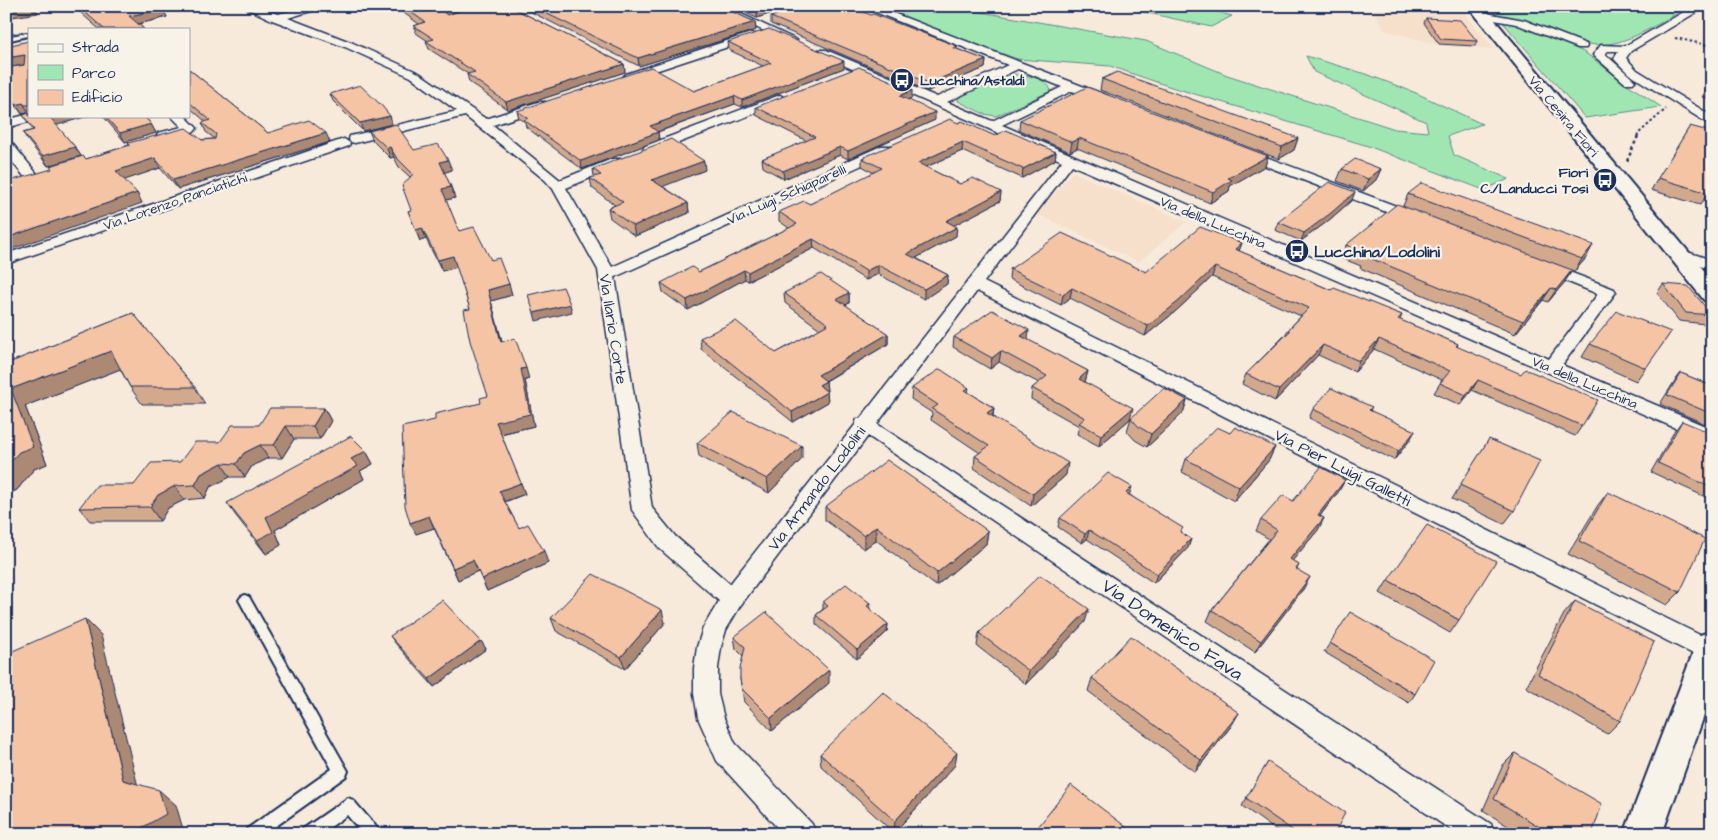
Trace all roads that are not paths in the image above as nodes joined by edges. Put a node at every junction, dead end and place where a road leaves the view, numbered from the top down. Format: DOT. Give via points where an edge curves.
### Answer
graph roads {
  1 [pos="247,6"];
  2 [pos="323,6"];
  3 [pos="715,6"];
  4 [pos="865,6"];
  5 [pos="1702,6"];
  6 [pos="1475,9"];
  7 [pos="276,18"];
  8 [pos="767,24"];
  9 [pos="26,35"];
  10 [pos="6,39"];
  11 [pos="1628,49"];
  12 [pos="1602,51"];
  13 [pos="622,64"];
  14 [pos="1016,66"];
  15 [pos="860,68"];
  16 [pos="640,73"];
  17 [pos="844,74"];
  18 [pos="622,79"];
  19 [pos="1071,87"];
  20 [pos="1656,87"];
  21 [pos="790,96"];
  22 [pos="557,100"];
  23 [pos="937,102"];
  24 [pos="1117,104"];
  25 [pos="467,112"];
  26 [pos="1712,112"];
  27 [pos="965,113"];
  28 [pos="28,118"];
  29 [pos="179,118"];
  30 [pos="948,121"];
  31 [pos="6,124"];
  32 [pos="484,124"];
  33 [pos="993,125"];
  34 [pos="1711,128"];
  35 [pos="153,139"];
  36 [pos="6,144"];
  37 [pos="894,145"];
  38 [pos="1228,147"];
  39 [pos="1069,160"];
  40 [pos="15,182"];
  41 [pos="558,186"];
  42 [pos="1432,224"];
  43 [pos="1678,254"];
  44 [pos="6,259"];
  45 [pos="1534,263"];
  46 [pos="1712,265"];
  47 [pos="607,275"];
  48 [pos="976,284"];
  49 [pos="1712,295"];
  50 [pos="1552,367"];
  51 [pos="864,424"];
  52 [pos="1712,437"];
  53 [pos="732,599"];
  54 [pos="245,600"];
  55 [pos="1711,648"];
  56 [pos="1704,690"];
  57 [pos="252,834"];
  58 [pos="308,834"];
  59 [pos="373,834"];
  60 [pos="802,834"];
  61 [pos="1481,834"];
  62 [pos="1643,834"];
  1 -- 7 [label="street, Via Ilario Corte"];
  2 -- 7 [label="street"];
  3 -- 8 [label="street, Via della Lucchina"];
  4 -- 14 [label="street"];
  5 -- 11 [label="street"];
  6 -- 12 [label="street" via="1538,28 1587,51"];
  6 -- 43 [label="street, Via Cesira Fiori"];
  7 -- 25 [label="street, Via Ilario Corte" via="349,45 411,73"];
  8 -- 15 [label="street, Via della Lucchina"];
  8 -- 16 [label="street"];
  9 -- 10 [label="lane"];
  11 -- 12 [label="street"];
  11 -- 20 [label="street" via="1621,55 1623,63"];
  12 -- 34 [label="street" via="1622,76 1668,107"];
  13 -- 16 [label="street"];
  14 -- 19 [label="street"];
  14 -- 23 [label="street"];
  15 -- 17 [label="street"];
  15 -- 23 [label="street, Via della Lucchina"];
  16 -- 18 [label="street"];
  19 -- 24 [label="street"];
  19 -- 33 [label="street"];
  20 -- 26 [label="street" via="1690,98"];
  20 -- 34 [label="street"];
  21 -- 41 [label="street"];
  22 -- 32 [label="street"];
  23 -- 27 [label="street, Via della Lucchina"];
  25 -- 32 [label="street, Via Ilario Corte"];
  25 -- 44 [label="street, Via Lorenzo Panciatichi" via="349,141"];
  27 -- 30 [label="street"];
  27 -- 33 [label="street, Via della Lucchina"];
  28 -- 31 [label="street"];
  29 -- 35 [label="street" via="195,131"];
  32 -- 41 [label="street, Via Ilario Corte"];
  33 -- 39 [label="street, Via della Lucchina"];
  36 -- 40 [label="street" via="37,175"];
  37 -- 47 [label="street, Via Luigi Schiaparelli"];
  38 -- 42 [label="street"];
  39 -- 48 [label="street, Via Armando Lodolini"];
  39 -- 50 [label="street, Via della Lucchina"];
  41 -- 47 [label="street, Via Ilario Corte"];
  43 -- 46 [label="street"];
  43 -- 49 [label="street, Via Cesira Fiori"];
  45 -- 50 [label="street" via="1608,292"];
  47 -- 53 [label="street, Via Ilario Corte" via="642,510 667,542"];
  48 -- 51 [label="street, Via Armando Lodolini"];
  48 -- 55 [label="street, Via Pier Luigi Galletti"];
  50 -- 52 [label="street, Via della Lucchina"];
  51 -- 53 [label="street, Via Armando Lodolini"];
  51 -- 61 [label="street, Via Domenico Fava"];
  53 -- 60 [label="street, Via Armando Lodolini" via="715,628 709,647 706,694 711,718 726,752"];
  54 -- 57 [label="lane" via="341,771"];
  55 -- 56 [label="street"];
  56 -- 62 [label="street"];
  58 -- 59 [label="lane" via="348,805"];
}
